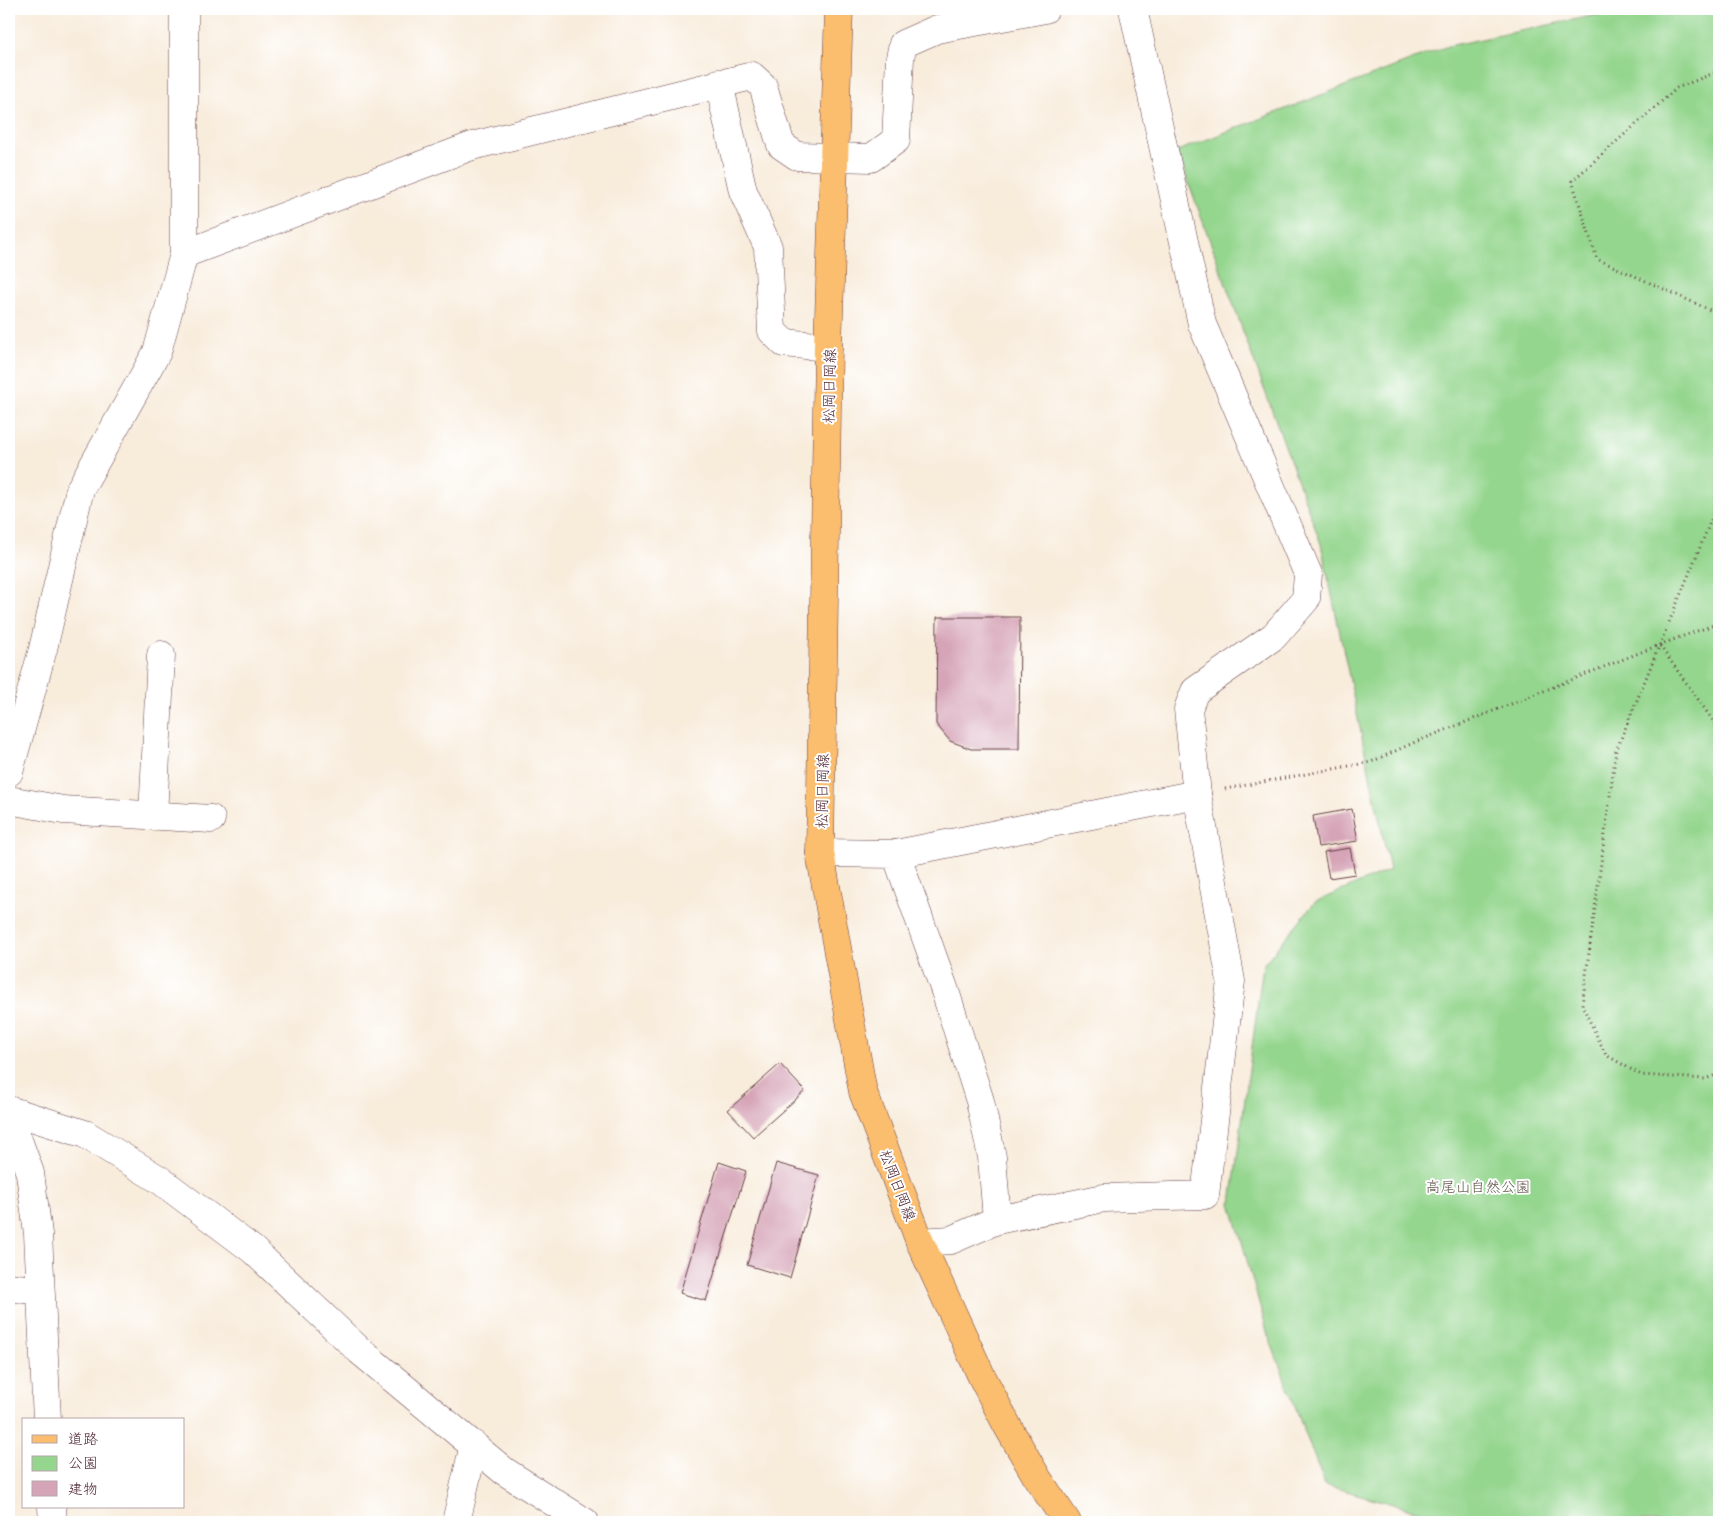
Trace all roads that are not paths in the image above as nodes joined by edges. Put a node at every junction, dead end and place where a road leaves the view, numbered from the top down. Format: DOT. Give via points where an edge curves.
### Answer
graph roads {
  1 [pos="184,9"];
  2 [pos="839,9"];
  3 [pos="1045,9"];
  4 [pos="1133,9"];
  5 [pos="719,83"];
  6 [pos="833,158"];
  7 [pos="184,254"];
  8 [pos="828,347"];
  9 [pos="161,654"];
  10 [pos="9,772"];
  11 [pos="1197,794"];
  12 [pos="9,800"];
  13 [pos="153,816"];
  14 [pos="211,819"];
  15 [pos="820,853"];
  16 [pos="896,854"];
  17 [pos="9,1110"];
  18 [pos="9,1115"];
  19 [pos="997,1220"];
  20 [pos="920,1242"];
  21 [pos="9,1287"];
  22 [pos="40,1291"];
  23 [pos="47,1418"];
  24 [pos="474,1445"];
  25 [pos="52,1508"];
  26 [pos="53,1522"];
  27 [pos="456,1522"];
  28 [pos="585,1522"];
  29 [pos="1066,1522"];
  1 -- 7 [label="street"];
  2 -- 6 [label="main road, 松岡日岡線"];
  3 -- 6 [label="street" via="937,29 903,44 896,140 872,158"];
  4 -- 11 [label="street" via="1202,324 1308,574 1306,599 1274,636 1195,691 1188,709"];
  5 -- 6 [label="street" via="752,76 763,86 781,145 797,156"];
  5 -- 7 [label="street" via="472,146"];
  5 -- 8 [label="street" via="742,191 768,247 772,331 784,343"];
  6 -- 8 [label="main road, 松岡日岡線"];
  7 -- 10 [label="street" via="157,352 80,489 43,648"];
  8 -- 15 [label="main road, 松岡日岡線"];
  9 -- 13 [label="street"];
  11 -- 16 [label="street"];
  11 -- 19 [label="street" via="1231,981 1205,1195 1104,1198"];
  12 -- 13 [label="street" via="63,810"];
  13 -- 14 [label="street"];
  15 -- 16 [label="street"];
  15 -- 20 [label="main road, 松岡日岡線" via="863,1092"];
  16 -- 19 [label="street" via="980,1101 992,1157"];
  17 -- 24 [label="street" via="86,1134 160,1180 253,1250 360,1351"];
  18 -- 22 [label="street" via="30,1173 38,1234"];
  19 -- 20 [label="street" via="951,1240"];
  20 -- 29 [label="main road, 松岡日岡線" via="990,1392"];
  21 -- 22 [label="street"];
  22 -- 23 [label="street"];
  24 -- 27 [label="street"];
  24 -- 28 [label="street" via="504,1471"];
  25 -- 26 [label="street"];
}
